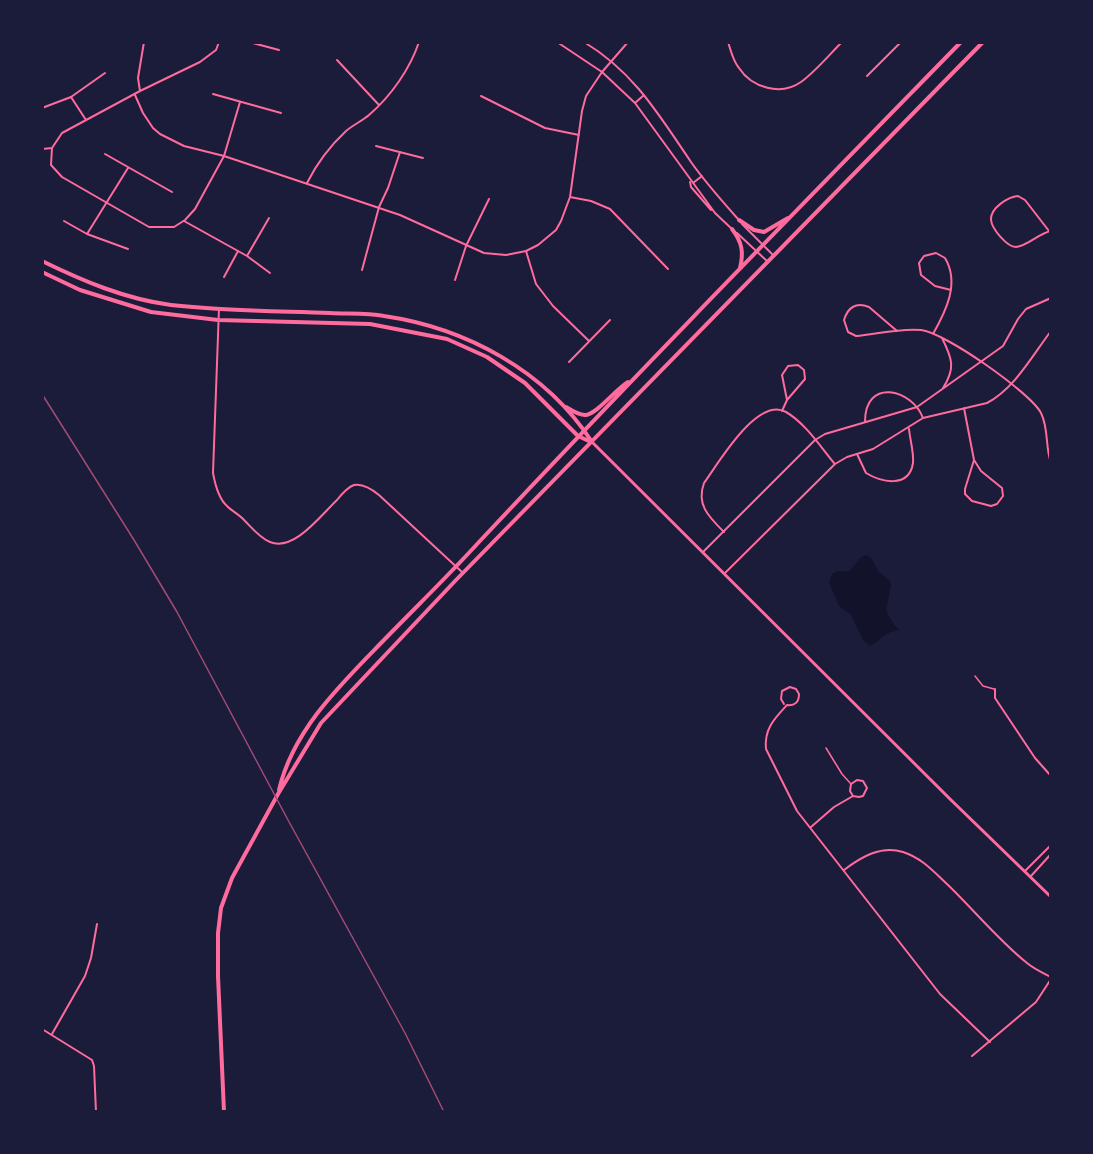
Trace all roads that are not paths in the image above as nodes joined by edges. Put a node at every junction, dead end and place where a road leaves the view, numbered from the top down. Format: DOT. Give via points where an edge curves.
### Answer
graph roads {
  1 [pos="144,42"];
  2 [pos="219,42"];
  3 [pos="249,42"];
  4 [pos="419,42"];
  5 [pos="557,42"];
  6 [pos="584,42"];
  7 [pos="628,42"];
  8 [pos="728,42"];
  9 [pos="842,42"];
  10 [pos="901,42"];
  11 [pos="961,42"];
  12 [pos="983,42"];
  13 [pos="279,50"];
  14 [pos="337,60"];
  15 [pos="611,61"];
  16 [pos="602,72"];
  17 [pos="105,73"];
  18 [pos="867,76"];
  19 [pos="140,91"];
  20 [pos="213,94"];
  21 [pos="644,94"];
  22 [pos="135,95"];
  23 [pos="480,96"];
  24 [pos="71,97"];
  25 [pos="240,102"];
  26 [pos="635,103"];
  27 [pos="379,105"];
  28 [pos="42,108"];
  29 [pos="281,113"];
  30 [pos="86,120"];
  31 [pos="579,135"];
  32 [pos="376,146"];
  33 [pos="52,148"];
  34 [pos="42,149"];
  35 [pos="400,152"];
  36 [pos="105,154"];
  37 [pos="224,156"];
  38 [pos="423,158"];
  39 [pos="128,168"];
  40 [pos="702,176"];
  41 [pos="690,179"];
  42 [pos="306,183"];
  43 [pos="693,183"];
  44 [pos="172,192"];
  45 [pos="570,197"];
  46 [pos="489,199"];
  47 [pos="108,203"];
  48 [pos="379,207"];
  49 [pos="715,213"];
  50 [pos="795,213"];
  51 [pos="269,218"];
  52 [pos="739,220"];
  53 [pos="64,221"];
  54 [pos="184,221"];
  55 [pos="732,229"];
  56 [pos="1050,231"];
  57 [pos="87,234"];
  58 [pos="466,246"];
  59 [pos="763,246"];
  60 [pos="128,249"];
  61 [pos="526,251"];
  62 [pos="238,252"];
  63 [pos="757,252"];
  64 [pos="247,256"];
  65 [pos="774,256"];
  66 [pos="42,261"];
  67 [pos="768,262"];
  68 [pos="668,269"];
  69 [pos="740,269"];
  70 [pos="363,270"];
  71 [pos="42,272"];
  72 [pos="270,273"];
  73 [pos="224,277"];
  74 [pos="455,280"];
  75 [pos="951,290"];
  76 [pos="1050,299"];
  77 [pos="219,308"];
  78 [pos="218,320"];
  79 [pos="610,320"];
  80 [pos="1051,331"];
  81 [pos="897,332"];
  82 [pos="933,334"];
  83 [pos="942,338"];
  84 [pos="589,341"];
  85 [pos="570,362"];
  86 [pos="982,362"];
  87 [pos="633,378"];
  88 [pos="1011,385"];
  89 [pos="942,391"];
  90 [pos="787,400"];
  91 [pos="566,407"];
  92 [pos="917,407"];
  93 [pos="964,408"];
  94 [pos="782,411"];
  95 [pos="923,418"];
  96 [pos="865,422"];
  97 [pos="909,428"];
  98 [pos="584,430"];
  99 [pos="578,436"];
  100 [pos="815,440"];
  101 [pos="592,442"];
  102 [pos="1050,444"];
  103 [pos="857,454"];
  104 [pos="974,460"];
  105 [pos="1051,463"];
  106 [pos="835,464"];
  107 [pos="724,532"];
  108 [pos="703,552"];
  109 [pos="455,567"];
  110 [pos="463,573"];
  111 [pos="725,573"];
  112 [pos="975,675"];
  113 [pos="995,689"];
  114 [pos="784,704"];
  115 [pos="826,748"];
  116 [pos="1051,776"];
  117 [pos="851,784"];
  118 [pos="278,794"];
  119 [pos="853,796"];
  120 [pos="811,827"];
  121 [pos="1051,846"];
  122 [pos="1051,854"];
  123 [pos="844,870"];
  124 [pos="1025,871"];
  125 [pos="1031,876"];
  126 [pos="1051,897"];
  127 [pos="98,924"];
  128 [pos="1051,978"];
  129 [pos="42,1029"];
  130 [pos="52,1035"];
  131 [pos="990,1042"];
  132 [pos="972,1056"];
  133 [pos="96,1112"];
  134 [pos="224,1112"];
  1 -- 19 [label="street" via="138,78"];
  2 -- 19 [label="street" via="216,50 200,62"];
  3 -- 13 [label="street"];
  4 -- 27 [label="street" via="396,86"];
  5 -- 16 [label="street"];
  6 -- 15 [label="street"];
  7 -- 15 [label="street"];
  8 -- 9 [label="street" via="747,78 776,89 799,83"];
  10 -- 18 [label="street"];
  11 -- 50 [label="main road"];
  12 -- 65 [label="main road"];
  14 -- 27 [label="street"];
  15 -- 16 [label="street"];
  15 -- 21 [label="street"];
  16 -- 26 [label="street"];
  16 -- 31 [label="street" via="586,96"];
  17 -- 24 [label="street"];
  19 -- 22 [label="street"];
  20 -- 25 [label="street"];
  21 -- 26 [label="street"];
  21 -- 40 [label="street"];
  22 -- 30 [label="street"];
  22 -- 37 [label="street" via="160,134 184,146"];
  23 -- 31 [label="street" via="545,128"];
  24 -- 28 [label="street"];
  24 -- 30 [label="street"];
  25 -- 29 [label="street"];
  25 -- 37 [label="street"];
  26 -- 41 [label="street"];
  27 -- 42 [label="street" via="330,149"];
  30 -- 33 [label="street" via="58,138"];
  31 -- 45 [label="street"];
  32 -- 35 [label="street"];
  33 -- 34 [label="street"];
  33 -- 47 [label="street" via="51,165 62,177"];
  35 -- 38 [label="street"];
  35 -- 48 [label="street"];
  36 -- 39 [label="street"];
  37 -- 42 [label="street"];
  37 -- 54 [label="street" via="195,209"];
  39 -- 44 [label="street"];
  39 -- 47 [label="street"];
  40 -- 43 [label="street"];
  40 -- 52 [label="street"];
  41 -- 43 [label="street"];
  41 -- 49 [label="street" via="691,187"];
  42 -- 48 [label="street"];
  43 -- 49 [label="street"];
  45 -- 61 [label="street" via="556,230"];
  45 -- 68 [label="street" via="610,209"];
  46 -- 58 [label="street"];
  47 -- 54 [label="street" via="149,227 174,227"];
  47 -- 57 [label="street"];
  48 -- 58 [label="street"];
  48 -- 70 [label="street"];
  49 -- 55 [label="street"];
  50 -- 52 [label="main road" via="764,232"];
  50 -- 59 [label="main road"];
  51 -- 64 [label="street"];
  52 -- 59 [label="street"];
  53 -- 57 [label="street"];
  54 -- 62 [label="street"];
  55 -- 63 [label="street"];
  55 -- 69 [label="main road" via="743,249"];
  56 -- 56 [label="street" via="1018,196 995,208 992,215 992,223 1012,246"];
  57 -- 60 [label="street"];
  58 -- 61 [label="street" via="496,255"];
  58 -- 74 [label="street"];
  59 -- 63 [label="main road"];
  59 -- 65 [label="street"];
  61 -- 84 [label="street" via="536,284"];
  62 -- 64 [label="street"];
  62 -- 73 [label="street"];
  63 -- 67 [label="street"];
  63 -- 69 [label="main road"];
  64 -- 72 [label="street"];
  65 -- 67 [label="main road"];
  66 -- 77 [label="main road" via="123,295 170,305"];
  67 -- 101 [label="main road"];
  69 -- 87 [label="main road"];
  71 -- 78 [label="main road" via="80,290 142,310"];
  75 -- 75 [label="street" via="945,258 936,253 924,256 919,263 921,276 935,286"];
  75 -- 82 [label="street" via="945,313"];
  76 -- 86 [label="street" via="1026,309 1003,346"];
  77 -- 78 [label="street"];
  77 -- 91 [label="main road" via="383,315 450,332 520,368"];
  78 -- 99 [label="main road" via="370,324 447,339 487,357 525,383"];
  78 -- 109 [label="street" via="213,473 225,505 268,542 288,543 344,492 360,485 380,495"];
  79 -- 84 [label="street"];
  80 -- 88 [label="street"];
  81 -- 81 [label="street" via="864,305 851,308 844,320 848,332 856,336"];
  81 -- 82 [label="street" via="920,330"];
  82 -- 83 [label="street"];
  83 -- 86 [label="street"];
  83 -- 89 [label="street" via="952,361 950,378"];
  84 -- 85 [label="street"];
  86 -- 88 [label="street"];
  86 -- 89 [label="street"];
  87 -- 91 [label="main road" via="591,413 580,414"];
  87 -- 98 [label="main road"];
  88 -- 93 [label="street" via="987,403"];
  88 -- 102 [label="street" via="1041,413"];
  89 -- 92 [label="street"];
  90 -- 90 [label="street" via="805,379 804,370 798,365 783,372"];
  90 -- 94 [label="street"];
  91 -- 98 [label="main road"];
  92 -- 95 [label="street"];
  92 -- 96 [label="street"];
  92 -- 96 [label="street" via="897,394 880,393 867,404"];
  93 -- 95 [label="street"];
  93 -- 104 [label="street"];
  94 -- 100 [label="street"];
  94 -- 107 [label="street" via="753,420 704,483 704,509"];
  95 -- 97 [label="street"];
  96 -- 100 [label="street"];
  97 -- 103 [label="street"];
  97 -- 103 [label="street" via="912,465 903,478 892,483 872,476 862,468"];
  98 -- 99 [label="main road"];
  98 -- 101 [label="main road"];
  99 -- 101 [label="main road"];
  99 -- 109 [label="main road"];
  100 -- 106 [label="street"];
  100 -- 107 [label="street"];
  101 -- 108 [label="street"];
  101 -- 110 [label="main road"];
  102 -- 105 [label="street"];
  103 -- 106 [label="street"];
  104 -- 104 [label="street" via="965,494 972,501 997,504 1003,496 1002,488"];
  106 -- 111 [label="street"];
  107 -- 108 [label="street"];
  108 -- 111 [label="street"];
  109 -- 110 [label="street"];
  109 -- 118 [label="main road" via="324,704 291,755"];
  110 -- 118 [label="main road" via="321,723"];
  111 -- 124 [label="street"];
  112 -- 113 [label="lane" via="983,686"];
  113 -- 116 [label="street" via="995,698"];
  114 -- 120 [label="street" via="782,691 796,689 797,701 787,705 768,729 766,749 797,811"];
  115 -- 117 [label="lane"];
  117 -- 119 [label="street"];
  117 -- 119 [label="street" via="860,780 867,786 863,796"];
  118 -- 134 [label="main road" via="232,878 221,908 218,976"];
  119 -- 120 [label="street"];
  120 -- 123 [label="street"];
  121 -- 124 [label="street"];
  122 -- 125 [label="street"];
  123 -- 128 [label="street" via="869,854 884,850 916,857 1029,966"];
  123 -- 131 [label="street" via="940,994"];
  124 -- 125 [label="street"];
  125 -- 126 [label="street"];
  127 -- 130 [label="street" via="85,976"];
  128 -- 131 [label="street" via="1036,1002"];
  129 -- 130 [label="street"];
  130 -- 133 [label="street" via="92,1059"];
  131 -- 132 [label="street"];
}
